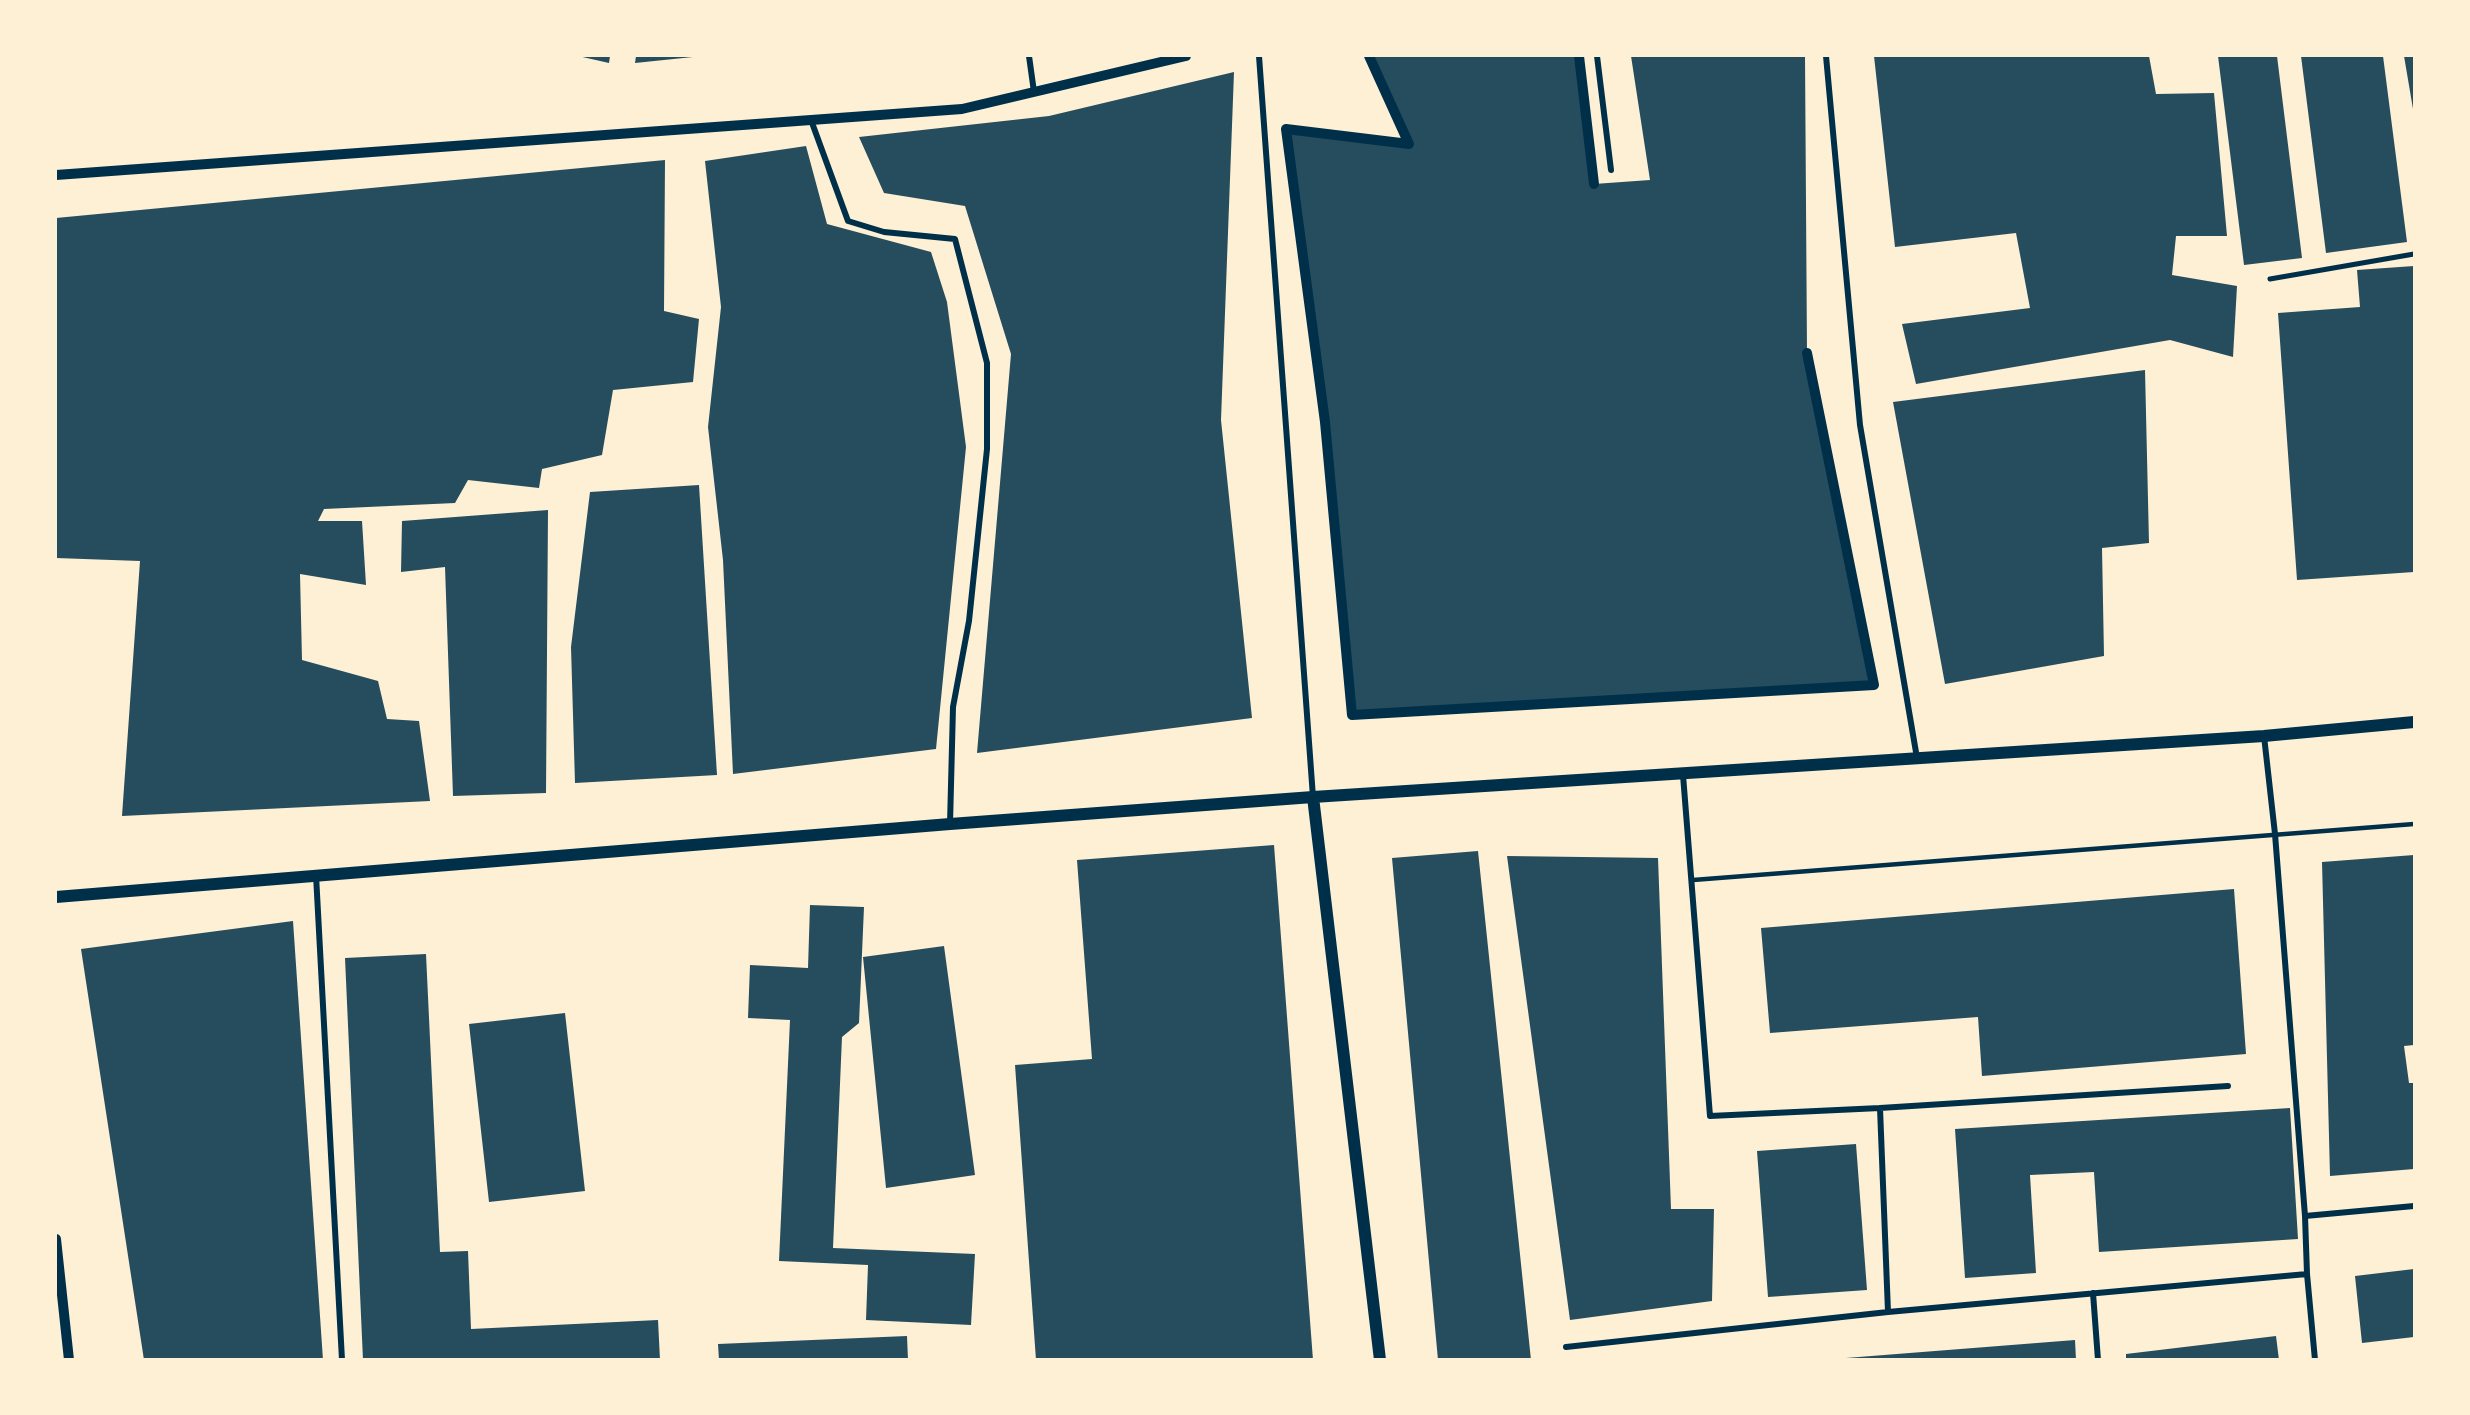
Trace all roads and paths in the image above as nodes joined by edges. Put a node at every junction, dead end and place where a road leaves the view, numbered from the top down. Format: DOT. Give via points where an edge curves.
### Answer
graph roads {
  1 [pos="1029,56"];
  2 [pos="1186,56"];
  3 [pos="1259,56"];
  4 [pos="1369,56"];
  5 [pos="1579,56"];
  6 [pos="1597,56"];
  7 [pos="1826,56"];
  8 [pos="1034,93"];
  9 [pos="812,120"];
  10 [pos="1611,170"];
  11 [pos="56,175"];
  12 [pos="1594,184"];
  13 [pos="2415,254"];
  14 [pos="2270,279"];
  15 [pos="1807,353"];
  16 [pos="2415,722"];
  17 [pos="2264,736"];
  18 [pos="1917,758"];
  19 [pos="1683,775"];
  20 [pos="1313,797"];
  21 [pos="950,824"];
  22 [pos="2415,825"];
  23 [pos="2275,834"];
  24 [pos="316,875"];
  25 [pos="1693,880"];
  26 [pos="56,897"];
  27 [pos="2228,1086"];
  28 [pos="1880,1108"];
  29 [pos="2415,1206"];
  30 [pos="2305,1216"];
  31 [pos="56,1239"];
  32 [pos="2307,1274"];
  33 [pos="2093,1293"];
  34 [pos="1888,1312"];
  35 [pos="1566,1347"];
  36 [pos="69,1359"];
  37 [pos="342,1359"];
  38 [pos="1380,1359"];
  39 [pos="2098,1359"];
  40 [pos="2315,1359"];
  1 -- 8 [label="street"];
  2 -- 8 [label="street"];
  3 -- 20 [label="street"];
  4 -- 15 [label="street" via="1409,144 1287,129 1325,422 1352,715 1874,685"];
  5 -- 12 [label="street"];
  6 -- 10 [label="street"];
  7 -- 18 [label="street" via="1860,425"];
  8 -- 9 [label="street" via="962,109"];
  9 -- 11 [label="street"];
  9 -- 21 [label="street" via="848,221 884,232 955,239 987,363 987,449 969,621 953,707"];
  13 -- 14 [label="street"];
  16 -- 17 [label="main road"];
  17 -- 18 [label="main road"];
  17 -- 23 [label="street"];
  18 -- 19 [label="main road"];
  19 -- 20 [label="main road"];
  19 -- 25 [label="street"];
  20 -- 21 [label="main road"];
  20 -- 38 [label="main road"];
  21 -- 24 [label="main road"];
  22 -- 23 [label="lane"];
  23 -- 25 [label="lane"];
  23 -- 30 [label="street"];
  24 -- 26 [label="main road"];
  24 -- 37 [label="street"];
  25 -- 28 [label="street" via="1710,1116"];
  27 -- 28 [label="street"];
  28 -- 34 [label="street"];
  29 -- 30 [label="street"];
  30 -- 32 [label="street"];
  31 -- 36 [label="street"];
  32 -- 33 [label="street"];
  32 -- 40 [label="street"];
  33 -- 34 [label="street"];
  33 -- 39 [label="street"];
  34 -- 35 [label="street"];
}
